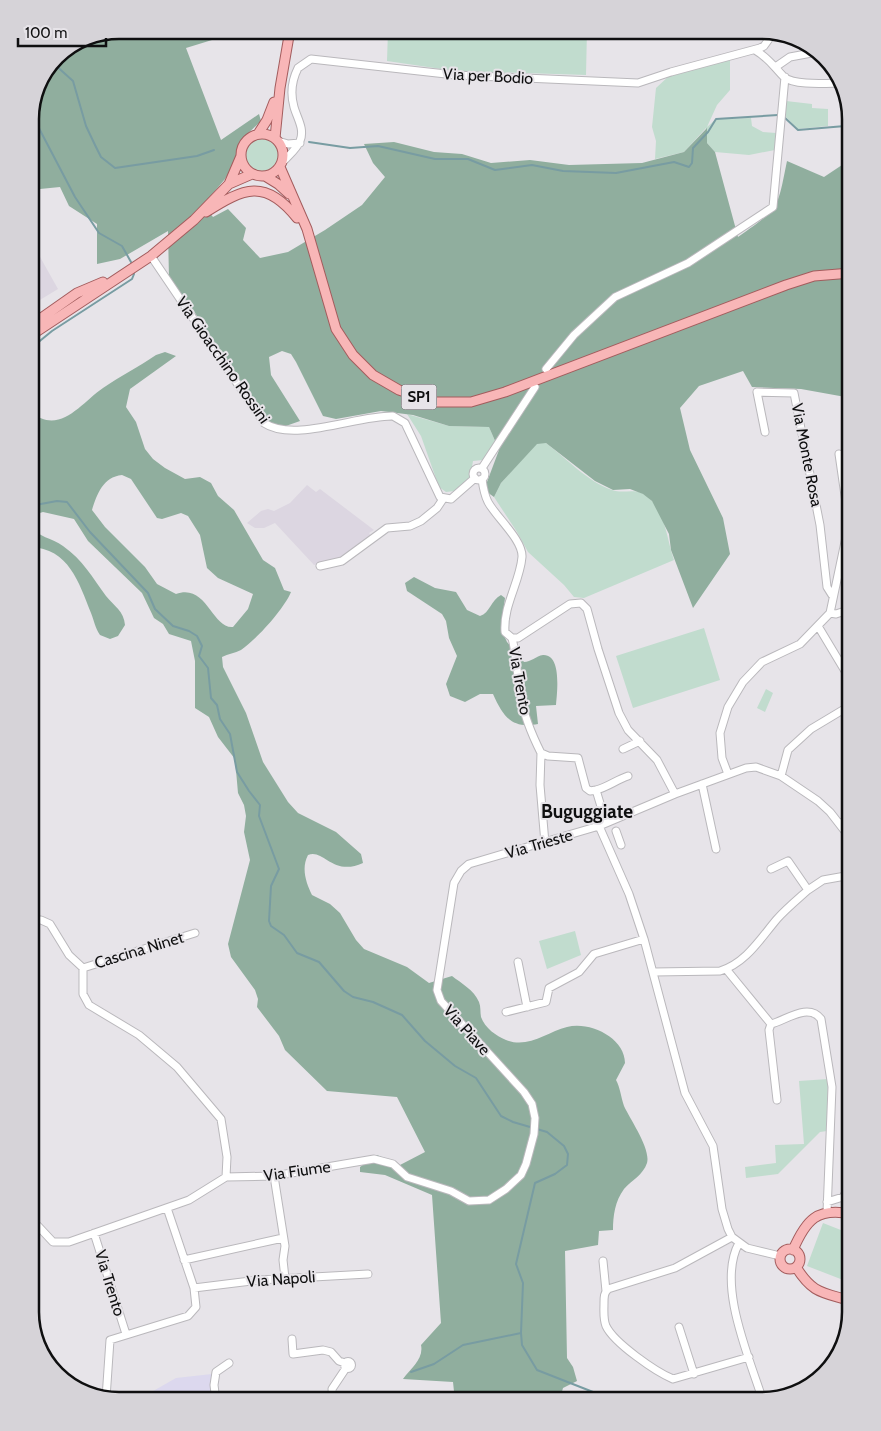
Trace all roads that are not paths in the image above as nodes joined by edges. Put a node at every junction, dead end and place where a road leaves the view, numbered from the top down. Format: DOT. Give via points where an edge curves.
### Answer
graph roads {
  1 [pos="288,39"];
  2 [pos="769,39"];
  3 [pos="756,50"];
  4 [pos="809,54"];
  5 [pos="777,66"];
  6 [pos="785,77"];
  7 [pos="833,83"];
  8 [pos="280,88"];
  9 [pos="258,134"];
  10 [pos="276,139"];
  11 [pos="300,144"];
  12 [pos="240,156"];
  13 [pos="281,165"];
  14 [pos="252,174"];
  15 [pos="265,176"];
  16 [pos="229,184"];
  17 [pos="291,196"];
  18 [pos="194,220"];
  19 [pos="307,229"];
  20 [pos="151,256"];
  21 [pos="122,274"];
  22 [pos="842,274"];
  23 [pos="68,311"];
  24 [pos="39,321"];
  25 [pos="39,326"];
  26 [pos="39,330"];
  27 [pos="546,369"];
  28 [pos="535,387"];
  29 [pos="765,432"];
  30 [pos="839,454"];
  31 [pos="842,475"];
  32 [pos="478,479"];
  33 [pos="443,499"];
  34 [pos="842,553"];
  35 [pos="320,566"];
  36 [pos="832,595"];
  37 [pos="842,612"];
  38 [pos="830,613"];
  39 [pos="818,626"];
  40 [pos="512,638"];
  41 [pos="842,666"];
  42 [pos="842,711"];
  43 [pos="640,741"];
  44 [pos="623,749"];
  45 [pos="541,753"];
  46 [pos="728,774"];
  47 [pos="628,776"];
  48 [pos="781,776"];
  49 [pos="702,784"];
  50 [pos="596,790"];
  51 [pos="675,794"];
  52 [pos="606,823"];
  53 [pos="839,823"];
  54 [pos="842,823"];
  55 [pos="599,826"];
  56 [pos="842,827"];
  57 [pos="618,838"];
  58 [pos="545,842"];
  59 [pos="606,843"];
  60 [pos="716,849"];
  61 [pos="771,869"];
  62 [pos="460,871"];
  63 [pos="842,877"];
  64 [pos="808,890"];
  65 [pos="39,920"];
  66 [pos="195,933"];
  67 [pos="644,939"];
  68 [pos="518,962"];
  69 [pos="83,968"];
  70 [pos="726,969"];
  71 [pos="654,972"];
  72 [pos="527,1007"];
  73 [pos="506,1012"];
  74 [pos="771,1024"];
  75 [pos="777,1100"];
  76 [pos="535,1118"];
  77 [pos="274,1176"];
  78 [pos="226,1177"];
  79 [pos="842,1197"];
  80 [pos="826,1202"];
  81 [pos="167,1208"];
  82 [pos="827,1212"];
  83 [pos="842,1213"];
  84 [pos="39,1227"];
  85 [pos="94,1233"];
  86 [pos="732,1237"];
  87 [pos="284,1238"];
  88 [pos="739,1243"];
  89 [pos="793,1250"];
  90 [pos="780,1256"];
  91 [pos="184,1260"];
  92 [pos="604,1261"];
  93 [pos="796,1267"];
  94 [pos="368,1274"];
  95 [pos="285,1278"];
  96 [pos="194,1288"];
  97 [pos="606,1291"];
  98 [pos="842,1298"];
  99 [pos="679,1326"];
  100 [pos="126,1334"];
  101 [pos="292,1339"];
  102 [pos="749,1357"];
  103 [pos="229,1363"];
  104 [pos="694,1374"];
  105 [pos="106,1391"];
  106 [pos="215,1392"];
  107 [pos="332,1392"];
  108 [pos="760,1392"];
  1 -- 8 [label="main road, SP1"];
  2 -- 3 [label="street"];
  3 -- 5 [label="street"];
  3 -- 11 [label="street, Via per Bodio" via="638,83 455,75 310,59 298,68 292,90 293,106 302,132"];
  4 -- 5 [label="street" via="790,57"];
  5 -- 6 [label="street"];
  6 -- 7 [label="street" via="794,82"];
  6 -- 27 [label="street" via="773,207 688,263 615,297 574,335"];
  8 -- 9 [label="main road, SP1"];
  8 -- 10 [label="main road, SP1"];
  9 -- 10 [label="main road"];
  9 -- 12 [label="main road, SP1" via="247,140"];
  10 -- 11 [label="street"];
  10 -- 13 [label="main road, SP1" via="283,151"];
  11 -- 13 [label="street"];
  12 -- 14 [label="main road" via="246,170"];
  12 -- 16 [label="main road"];
  13 -- 15 [label="main road"];
  13 -- 17 [label="main road, SP1"];
  14 -- 15 [label="main road, SP1"];
  14 -- 16 [label="main road"];
  15 -- 17 [label="main road, SP1"];
  16 -- 18 [label="main road"];
  17 -- 19 [label="main road, SP1"];
  18 -- 19 [label="main road" via="231,196 263,190 277,197"];
  18 -- 20 [label="main road"];
  19 -- 22 [label="main road, SP1" via="336,329 353,355 373,375 399,390 434,402 471,402 505,392 786,285 814,276"];
  20 -- 21 [label="main road"];
  20 -- 33 [label="street, Via Gioacchino Rossini" via="264,423 278,430 291,430 386,416 399,418 410,432"];
  21 -- 23 [label="main road"];
  21 -- 24 [label="main road" via="77,294"];
  23 -- 25 [label="main road"];
  23 -- 26 [label="main road"];
  28 -- 32 [label="street" via="482,468 474,470"];
  29 -- 36 [label="street, Via Monte Rosa" via="757,392 794,392 820,525 827,587"];
  30 -- 31 [label="street, Via Monte Rosa"];
  32 -- 33 [label="street" via="451,499"];
  32 -- 40 [label="street, Via Trento" via="488,503 519,546 522,557 504,620 505,632"];
  33 -- 35 [label="street" via="431,514 416,524 387,528 342,561"];
  34 -- 36 [label="street, Via Monte Rosa"];
  36 -- 38 [label="street, Via Monte Rosa"];
  37 -- 38 [label="street"];
  38 -- 39 [label="street"];
  39 -- 41 [label="street"];
  39 -- 46 [label="street" via="800,644 762,662 743,682 723,719 720,733 722,758"];
  40 -- 43 [label="street" via="518,638 570,604 581,604 587,609 619,712 628,730"];
  40 -- 45 [label="street, Via Trento" via="518,662 520,696"];
  42 -- 48 [label="street" via="811,729 788,750"];
  43 -- 44 [label="street"];
  43 -- 51 [label="street" via="658,760"];
  45 -- 50 [label="street" via="578,758 586,788"];
  45 -- 58 [label="street, Via Trento"];
  46 -- 48 [label="street, Via Trieste" via="756,767"];
  46 -- 49 [label="street, Via Trieste"];
  47 -- 50 [label="street"];
  48 -- 53 [label="street, Via Trieste" via="818,801"];
  49 -- 51 [label="street, Via Trieste"];
  49 -- 60 [label="street"];
  50 -- 52 [label="street"];
  51 -- 52 [label="street, Via Trieste"];
  52 -- 55 [label="street, Via Trieste"];
  53 -- 54 [label="street"];
  53 -- 56 [label="street, Via Trieste"];
  55 -- 58 [label="street, Via Trieste"];
  55 -- 59 [label="street"];
  57 -- 59 [label="street"];
  58 -- 62 [label="street, Via Trieste" via="469,864"];
  59 -- 67 [label="street" via="629,894"];
  61 -- 64 [label="street" via="788,861"];
  62 -- 76 [label="street, Via Piave" via="454,884 437,990 441,1001 524,1092 532,1104"];
  63 -- 64 [label="street" via="823,880"];
  64 -- 70 [label="street" via="776,920 752,950"];
  65 -- 69 [label="street" via="50,924 70,955"];
  66 -- 69 [label="street, Cascina Ninet"];
  67 -- 71 [label="street"];
  67 -- 72 [label="street" via="594,954 579,972 549,988 546,1002"];
  68 -- 72 [label="street"];
  69 -- 78 [label="street" via="83,994 89,1005 138,1035 177,1067 221,1119 227,1157"];
  70 -- 71 [label="street"];
  70 -- 74 [label="street"];
  71 -- 86 [label="street" via="680,1078 713,1146 722,1208"];
  72 -- 73 [label="street"];
  74 -- 75 [label="street"];
  74 -- 80 [label="street" via="794,1014 814,1013 821,1019 832,1086"];
  76 -- 77 [label="street, Via Fiume" via="534,1134 522,1175 489,1200 468,1200 451,1190 413,1180 394,1164 380,1160"];
  77 -- 78 [label="street, Via Fiume"];
  77 -- 87 [label="street"];
  78 -- 81 [label="street" via="189,1200"];
  79 -- 80 [label="street"];
  80 -- 82 [label="street"];
  81 -- 85 [label="street"];
  81 -- 91 [label="street"];
  82 -- 83 [label="main road"];
  82 -- 89 [label="main road" via="810,1220"];
  84 -- 85 [label="street" via="56,1242 69,1242"];
  85 -- 100 [label="street, Via Trento"];
  86 -- 88 [label="street"];
  86 -- 97 [label="street" via="675,1268"];
  87 -- 91 [label="street"];
  87 -- 95 [label="street"];
  88 -- 90 [label="street"];
  88 -- 102 [label="street" via="732,1262 732,1283 738,1322"];
  89 -- 90 [label="main road" via="783,1251"];
  89 -- 93 [label="main road" via="800,1259"];
  90 -- 93 [label="main road" via="784,1267"];
  91 -- 96 [label="street"];
  92 -- 97 [label="street"];
  93 -- 98 [label="main road" via="806,1283"];
  94 -- 95 [label="street, Via Napoli"];
  95 -- 96 [label="street, Via Napoli"];
  96 -- 100 [label="street" via="197,1301 194,1313"];
  97 -- 104 [label="street" via="605,1321 614,1338 667,1376 680,1378"];
  99 -- 104 [label="street"];
  100 -- 105 [label="street" via="110,1340"];
  101 -- 107 [label="street" via="292,1354 323,1350 331,1352 346,1365"];
  102 -- 104 [label="street"];
  102 -- 108 [label="street"];
  103 -- 106 [label="street" via="216,1372"];
}
